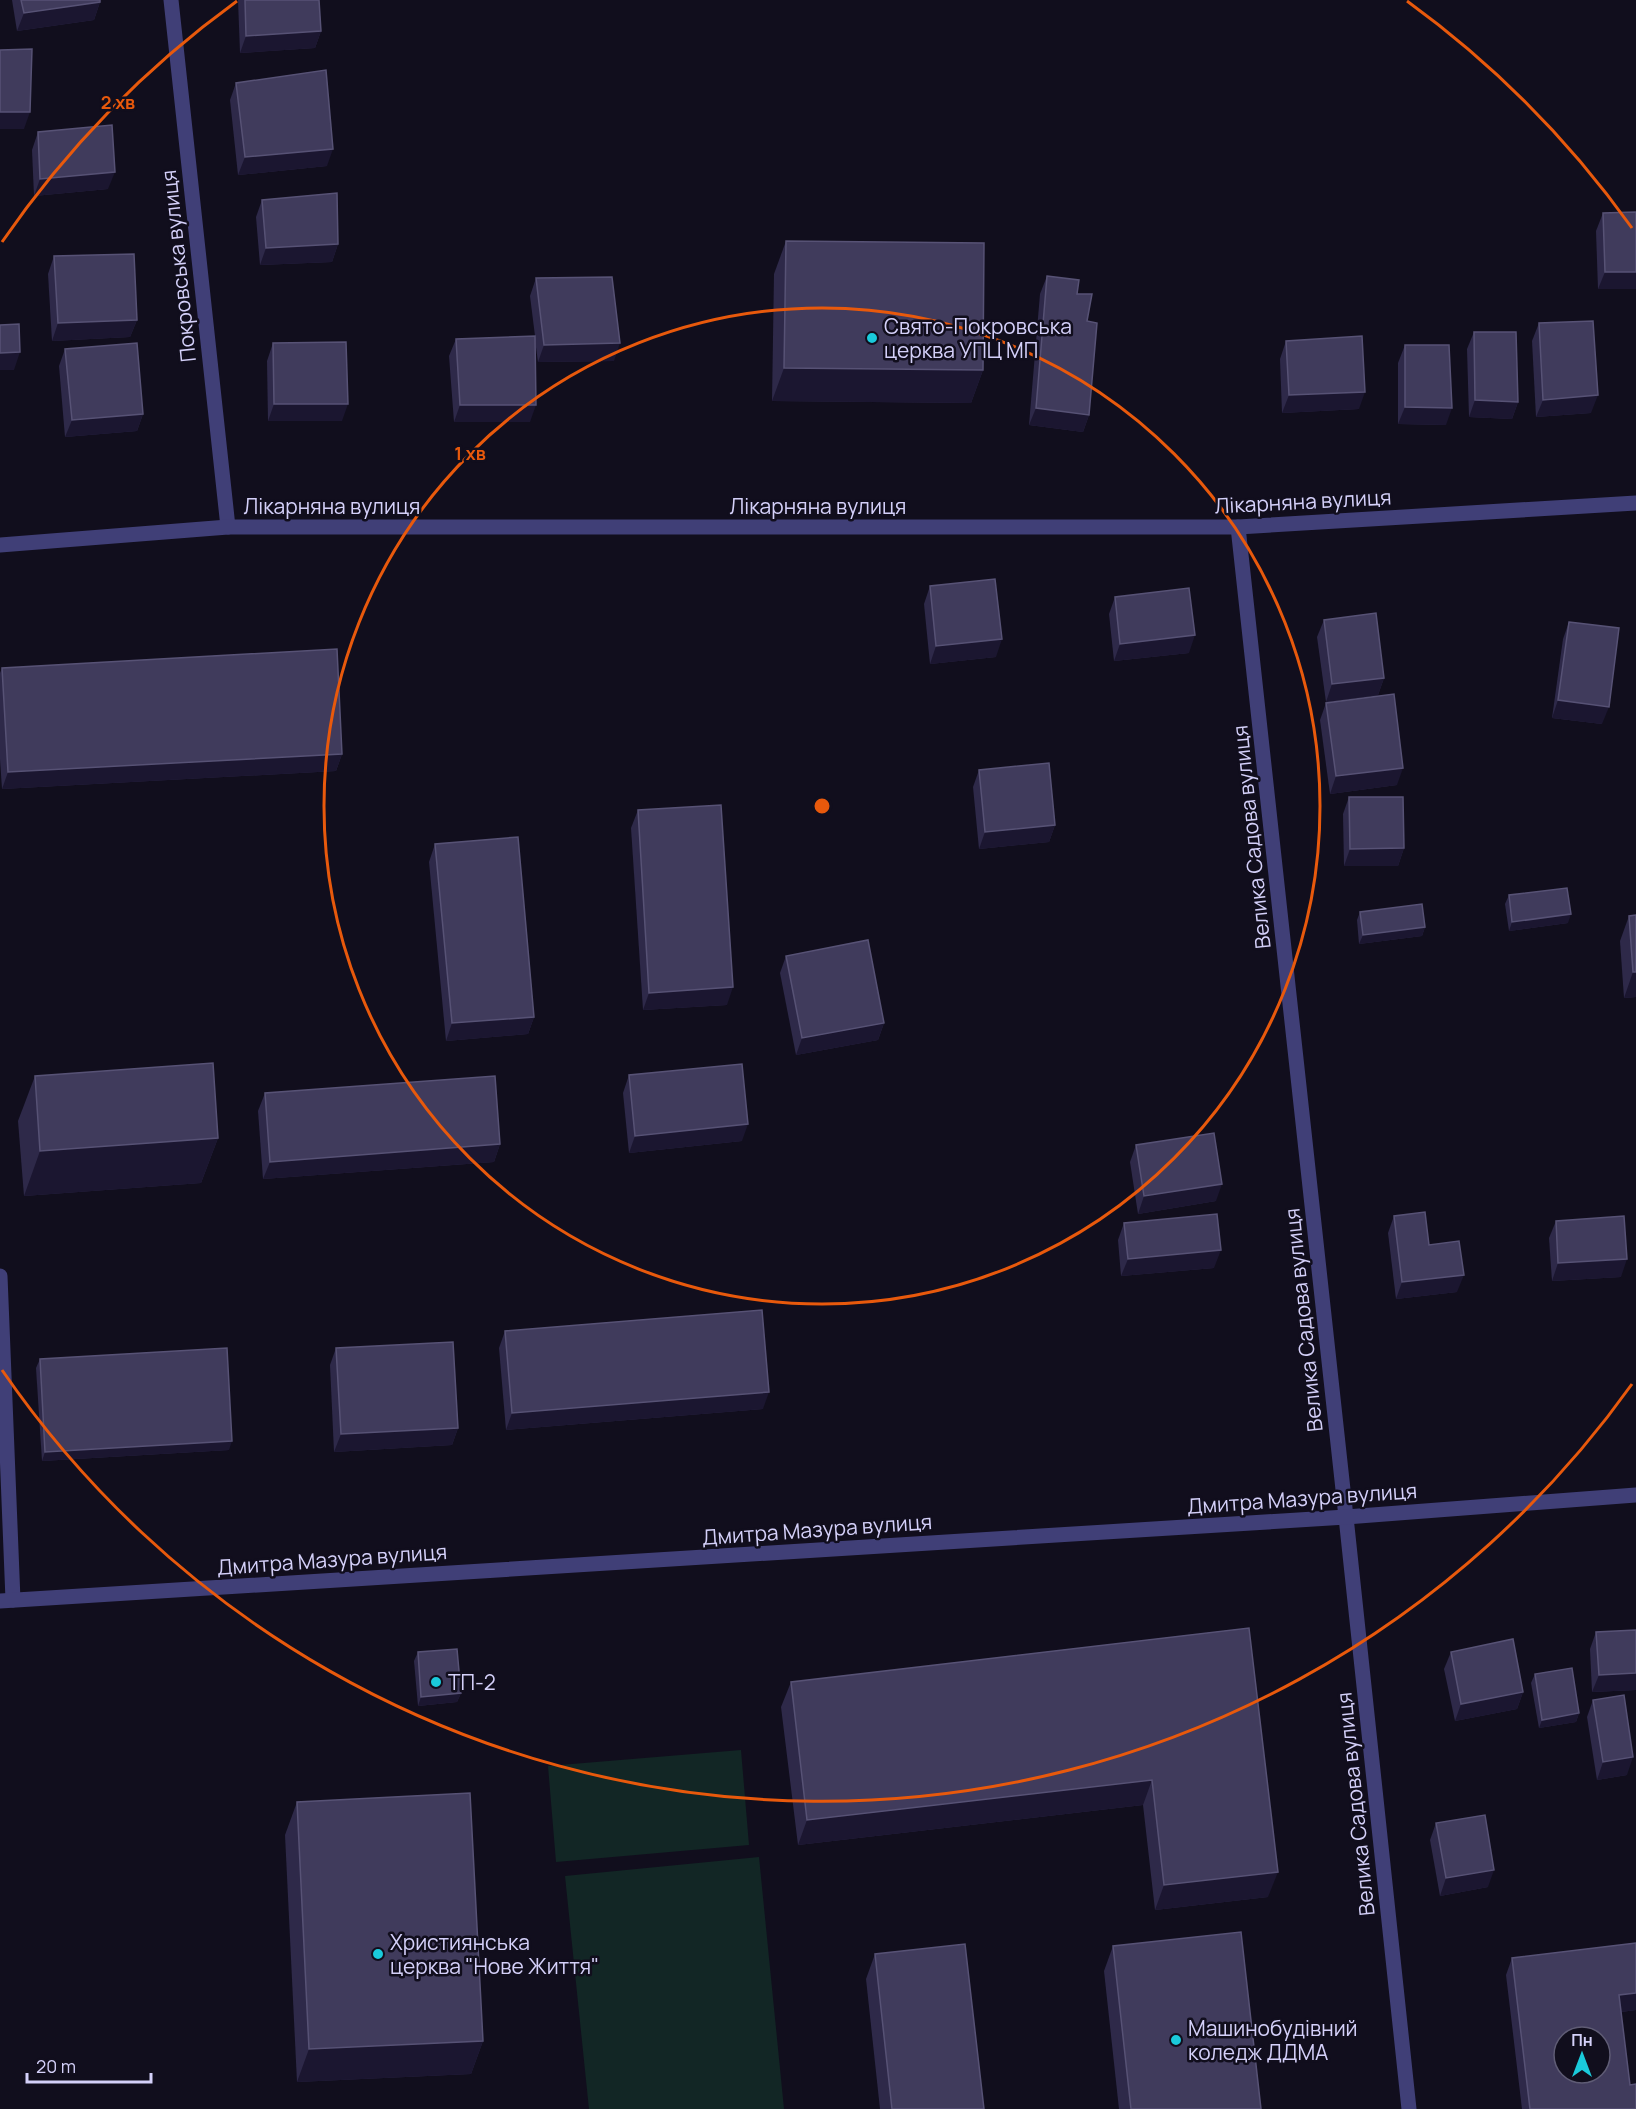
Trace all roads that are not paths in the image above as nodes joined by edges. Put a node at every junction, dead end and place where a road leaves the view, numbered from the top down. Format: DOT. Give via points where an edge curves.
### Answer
graph roads {
  1 [pos="171,0"];
  2 [pos="1636,503"];
  3 [pos="228,527"];
  4 [pos="1238,527"];
  5 [pos="0,545"];
  6 [pos="0,1276"];
  7 [pos="1636,1495"];
  8 [pos="1346,1517"];
  9 [pos="6,1601"];
  10 [pos="1409,2109"];
  1 -- 3 [label="street, Покровська вулиця"];
  2 -- 4 [label="street, Лікарняна вулиця"];
  3 -- 4 [label="street, Лікарняна вулиця"];
  3 -- 5 [label="street, Лікарняна вулиця"];
  4 -- 8 [label="street, Велика Садова вулиця"];
  6 -- 9 [label="street"];
  7 -- 8 [label="street, Дмитра Мазура вулиця"];
  8 -- 9 [label="street, Дмитра Мазура вулиця"];
  8 -- 10 [label="street, Велика Садова вулиця"];
}
